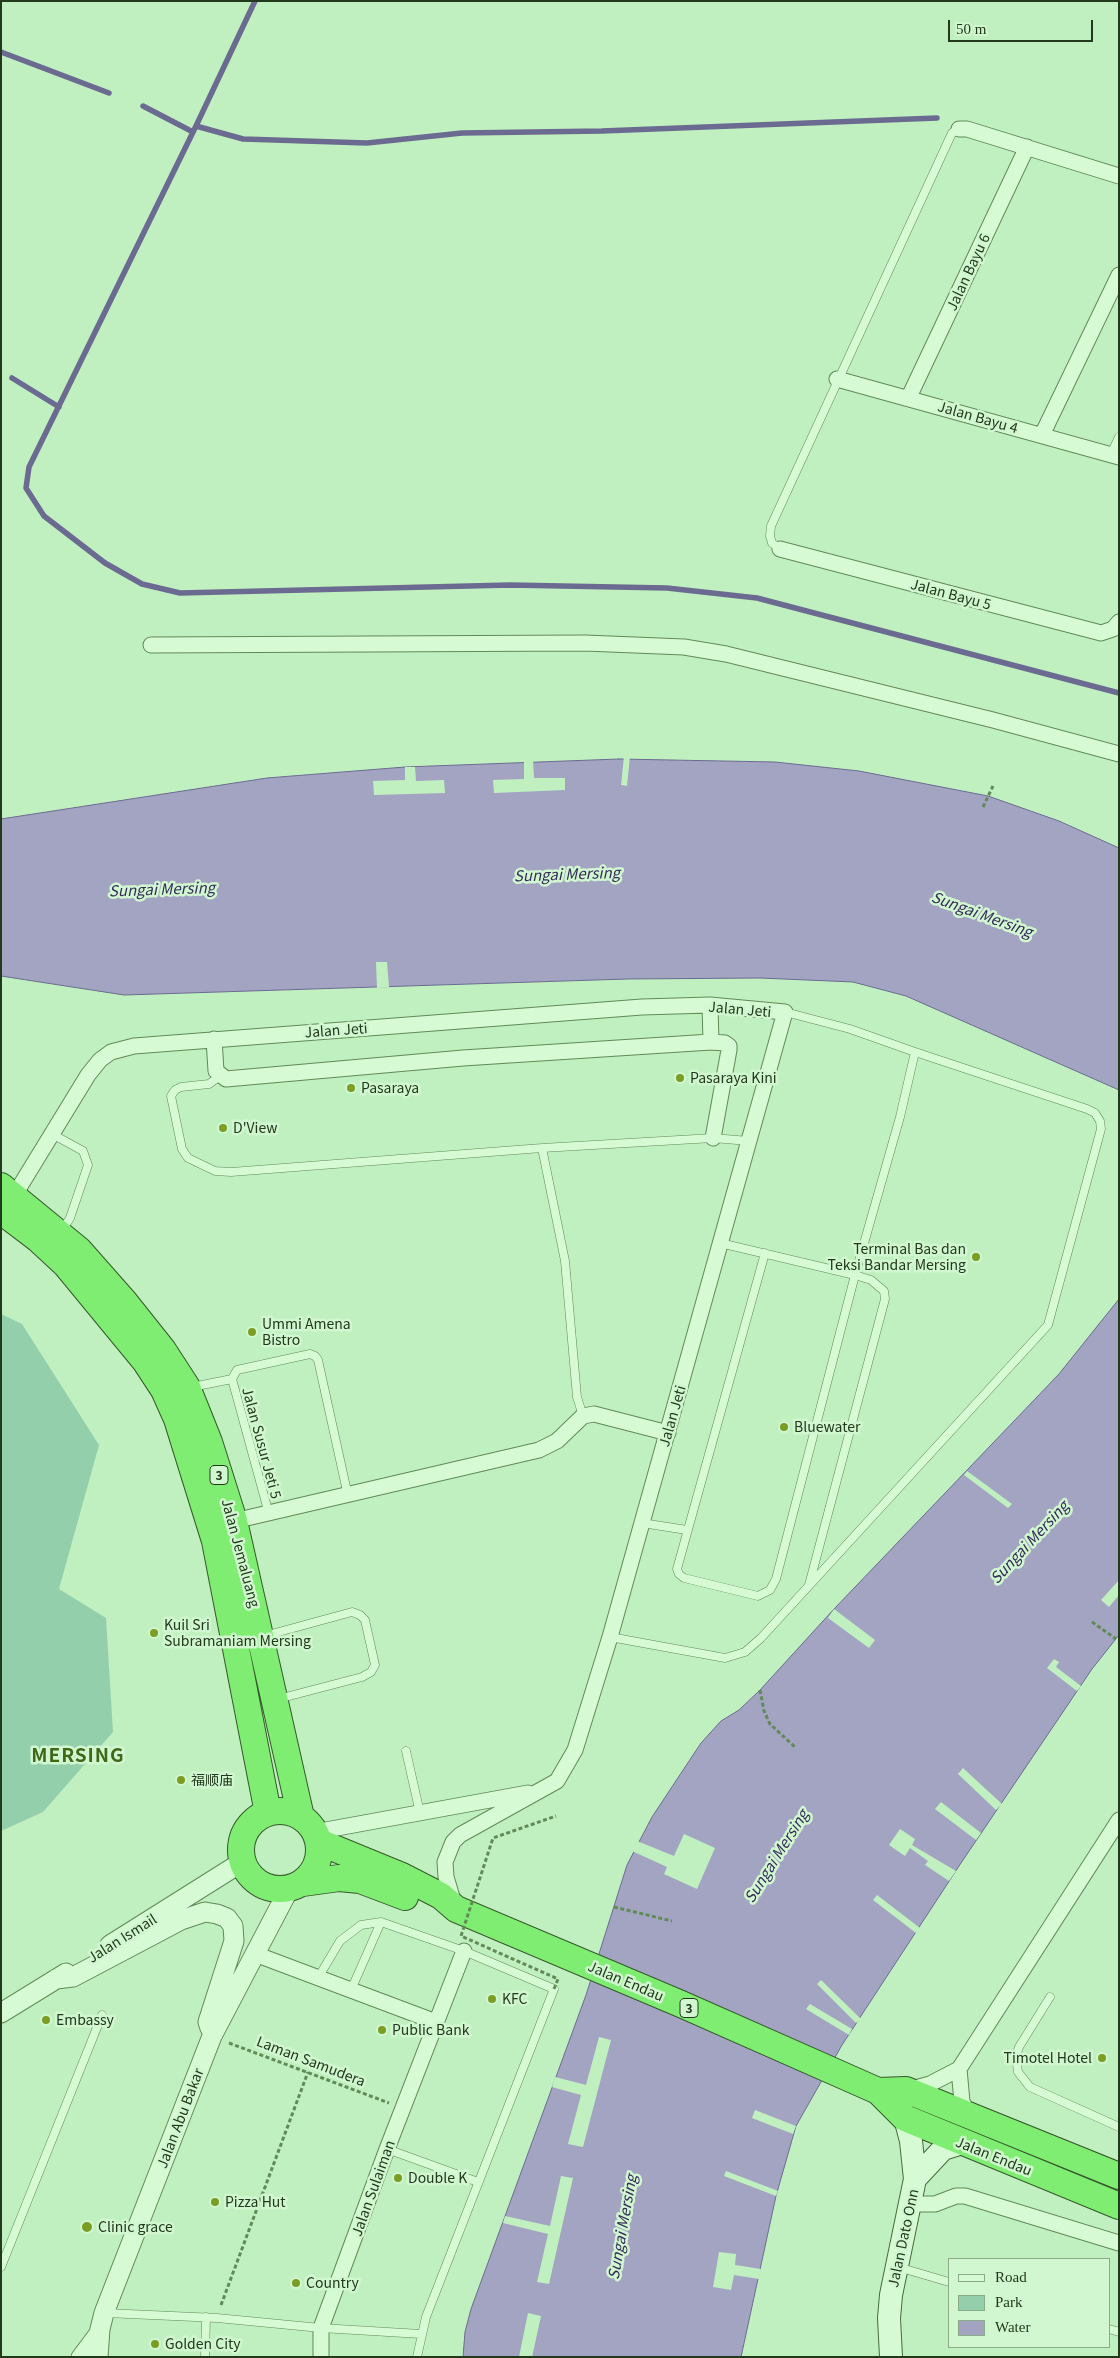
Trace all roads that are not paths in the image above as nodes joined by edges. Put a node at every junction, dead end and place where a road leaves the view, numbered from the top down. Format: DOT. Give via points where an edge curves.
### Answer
graph roads {
  1 [pos="959,129"];
  2 [pos="1027,147"];
  3 [pos="1119,176"];
  4 [pos="1119,275"];
  5 [pos="837,379"];
  6 [pos="908,397"];
  7 [pos="1042,435"];
  8 [pos="1119,437"];
  9 [pos="1115,455"];
  10 [pos="780,549"];
  11 [pos="1119,622"];
  12 [pos="151,645"];
  13 [pos="1119,754"];
  14 [pos="710,1005"];
  15 [pos="785,1012"];
  16 [pos="214,1039"];
  17 [pos="711,1042"];
  18 [pos="916,1052"];
  19 [pos="220,1076"];
  20 [pos="52,1134"];
  21 [pos="713,1138"];
  22 [pos="749,1141"];
  23 [pos="542,1148"];
  24 [pos="6,1198"];
  25 [pos="60,1232"];
  26 [pos="720,1243"];
  27 [pos="766,1253"];
  28 [pos="854,1274"];
  29 [pos="232,1379"];
  30 [pos="187,1388"];
  31 [pos="583,1416"];
  32 [pos="668,1433"];
  33 [pos="348,1496"];
  34 [pos="268,1514"];
  35 [pos="234,1521"];
  36 [pos="642,1523"];
  37 [pos="687,1530"];
  38 [pos="808,1587"];
  39 [pos="262,1636"];
  40 [pos="610,1637"];
  41 [pos="275,1700"];
  42 [pos="406,1751"];
  43 [pos="542,1791"];
  44 [pos="268,1813"];
  45 [pos="420,1813"];
  46 [pos="1119,1820"];
  47 [pos="312,1831"];
  48 [pos="242,1862"];
  49 [pos="296,1886"];
  50 [pos="456,1910"];
  51 [pos="381,1922"];
  52 [pos="464,1951"];
  53 [pos="255,1954"];
  54 [pos="318,1978"];
  55 [pos="56,1979"];
  56 [pos="351,1990"];
  57 [pos="1050,1996"];
  58 [pos="1,2013"];
  59 [pos="102,2015"];
  60 [pos="436,2022"];
  61 [pos="212,2036"];
  62 [pos="959,2069"];
  63 [pos="906,2090"];
  64 [pos="878,2091"];
  65 [pos="970,2115"];
  66 [pos="905,2118"];
  67 [pos="1119,2127"];
  68 [pos="962,2143"];
  69 [pos="387,2148"];
  70 [pos="1119,2176"];
  71 [pos="915,2179"];
  72 [pos="478,2182"];
  73 [pos="909,2204"];
  74 [pos="1119,2206"];
  75 [pos="1119,2243"];
  76 [pos="896,2266"];
  77 [pos="1,2267"];
  78 [pos="948,2282"];
  79 [pos="206,2318"];
  80 [pos="102,2321"];
  81 [pos="321,2328"];
  82 [pos="420,2334"];
  83 [pos="79,2357"];
  84 [pos="98,2357"];
  85 [pos="206,2357"];
  86 [pos="321,2357"];
  87 [pos="417,2357"];
  88 [pos="891,2357"];
  1 -- 2 [label="street"];
  1 -- 5 [label="lane" via="952,134"];
  2 -- 3 [label="street"];
  2 -- 6 [label="street, Jalan Bayu 6"];
  4 -- 7 [label="street"];
  5 -- 6 [label="street, Jalan Bayu 4"];
  5 -- 10 [label="lane" via="770,526 772,543"];
  6 -- 7 [label="street, Jalan Bayu 4"];
  7 -- 9 [label="street, Jalan Bayu 4"];
  8 -- 9 [label="lane"];
  10 -- 11 [label="street, Jalan Bayu 5" via="1101,633 1113,629"];
  12 -- 13 [label="street" via="584,643 684,646 993,720"];
  14 -- 15 [label="street, Jalan Jeti"];
  14 -- 16 [label="street, Jalan Jeti" via="642,1007"];
  14 -- 17 [label="street"];
  15 -- 18 [label="lane" via="850,1029"];
  15 -- 22 [label="street, Jalan Jeti"];
  16 -- 19 [label="street" via="216,1071"];
  16 -- 20 [label="street, Jalan Jeti" via="134,1046 110,1052 88,1075"];
  17 -- 19 [label="street" via="463,1058 226,1079"];
  17 -- 21 [label="street" via="725,1044 730,1050"];
  18 -- 28 [label="lane"];
  18 -- 38 [label="lane" via="1087,1109 1095,1113 1101,1129 1048,1326"];
  19 -- 23 [label="lane" via="209,1084 181,1086 171,1096 182,1148 188,1158 215,1171"];
  20 -- 24 [label="street, Jalan Jeti"];
  20 -- 25 [label="lane" via="83,1151 88,1165 70,1218"];
  21 -- 22 [label="lane"];
  21 -- 23 [label="lane"];
  22 -- 26 [label="street, Jalan Jeti"];
  23 -- 31 [label="lane" via="565,1261 577,1396"];
  24 -- 25 [label="highway, Jalan Jemaluang / 3"];
  24 -- 44 [label="highway, Jalan Jemaluang / 3" via="134,1348 164,1390 177,1419 215,1540"];
  25 -- 30 [label="highway, Jalan Jemaluang / 3" via="124,1301 163,1350"];
  26 -- 27 [label="lane"];
  26 -- 32 [label="street, Jalan Jeti"];
  27 -- 28 [label="lane"];
  27 -- 37 [label="lane"];
  28 -- 37 [label="lane" via="776,1578 770,1590 758,1596 684,1578 677,1569"];
  28 -- 38 [label="lane" via="878,1285 886,1299"];
  29 -- 30 [label="lane"];
  29 -- 33 [label="lane" via="237,1370 310,1354 315,1356"];
  29 -- 34 [label="lane, Jalan Susur Jeti 5"];
  30 -- 35 [label="highway, Jalan Jemaluang / 3" via="209,1442"];
  31 -- 32 [label="street" via="594,1414"];
  31 -- 33 [label="street" via="557,1441 539,1450"];
  32 -- 36 [label="street, Jalan Jeti"];
  33 -- 34 [label="street"];
  34 -- 35 [label="street"];
  35 -- 39 [label="highway, Jalan Jemaluang / 3"];
  36 -- 37 [label="lane"];
  36 -- 40 [label="street, Jalan Jeti"];
  38 -- 40 [label="lane" via="751,1648 724,1658"];
  39 -- 41 [label="highway, Jalan Jemaluang / 3"];
  39 -- 41 [label="lane" via="352,1612 360,1614 365,1620 375,1665 362,1678"];
  40 -- 43 [label="street, Jalan Jeti" via="574,1750 557,1781"];
  41 -- 47 [label="highway, Jalan Jemaluang / 3"];
  42 -- 45 [label="lane"];
  43 -- 45 [label="street"];
  43 -- 50 [label="street, Jalan Jeti" via="460,1835 453,1842 446,1862 446,1877"];
  44 -- 47 [label="highway, 3" via="292,1812"];
  44 -- 48 [label="highway" via="247,1828 241,1845"];
  45 -- 47 [label="street"];
  46 -- 62 [label="street"];
  47 -- 49 [label="highway, 3" via="319,1858 313,1872"];
  47 -- 50 [label="highway, Jalan Endau / 3" via="441,1896"];
  48 -- 49 [label="highway, 3" via="254,1881 264,1887 275,1890"];
  48 -- 55 [label="street, Jalan Ismail"];
  49 -- 50 [label="highway, Jalan Endau / 3" via="339,1878 360,1880 434,1910"];
  49 -- 53 [label="street, Jalan Abu Bakar"];
  50 -- 64 [label="highway, Jalan Endau / 3"];
  51 -- 52 [label="lane"];
  51 -- 54 [label="lane" via="361,1925 340,1941"];
  51 -- 56 [label="lane"];
  52 -- 60 [label="street, Jalan Sulaiman"];
  52 -- 72 [label="lane" via="554,1989"];
  53 -- 54 [label="street"];
  53 -- 61 [label="street, Jalan Abu Bakar"];
  54 -- 56 [label="street"];
  55 -- 58 [label="street, Jalan Ismail"];
  55 -- 61 [label="street" via="72,1977 182,1920 205,1912 217,1914 227,1918 233,1926 234,1941 208,2022"];
  56 -- 60 [label="street"];
  57 -- 67 [label="lane" via="1019,2047 1016,2056 1018,2072 1030,2087"];
  59 -- 77 [label="lane"];
  60 -- 69 [label="street, Jalan Sulaiman"];
  61 -- 80 [label="street, Jalan Abu Bakar"];
  62 -- 63 [label="street" via="930,2084"];
  62 -- 65 [label="street" via="962,2102"];
  63 -- 64 [label="highway, Jalan Endau / 3"];
  63 -- 65 [label="highway, Jalan Endau / 3"];
  64 -- 66 [label="highway, Jalan Endau / 3"];
  65 -- 70 [label="highway, Jalan Endau / 3"];
  66 -- 68 [label="highway, Jalan Endau / 3"];
  66 -- 71 [label="main road"];
  68 -- 71 [label="main road, Jalan Dato Onn" via="943,2149"];
  68 -- 74 [label="highway, Jalan Endau / 3"];
  69 -- 72 [label="lane"];
  69 -- 81 [label="street, Jalan Sulaiman"];
  71 -- 73 [label="main road, Jalan Dato Onn"];
  72 -- 82 [label="lane"];
  73 -- 75 [label="street" via="930,2205 965,2196"];
  73 -- 76 [label="main road, Jalan Dato Onn"];
  76 -- 78 [label="lane"];
  76 -- 88 [label="main road, Jalan Dato Onn" via="889,2318"];
  79 -- 80 [label="lane"];
  79 -- 81 [label="lane"];
  79 -- 85 [label="lane"];
  80 -- 83 [label="street"];
  80 -- 84 [label="street, Jalan Abu Bakar"];
  81 -- 82 [label="lane"];
  81 -- 86 [label="street, Jalan Sulaiman"];
  82 -- 87 [label="lane"];
}
